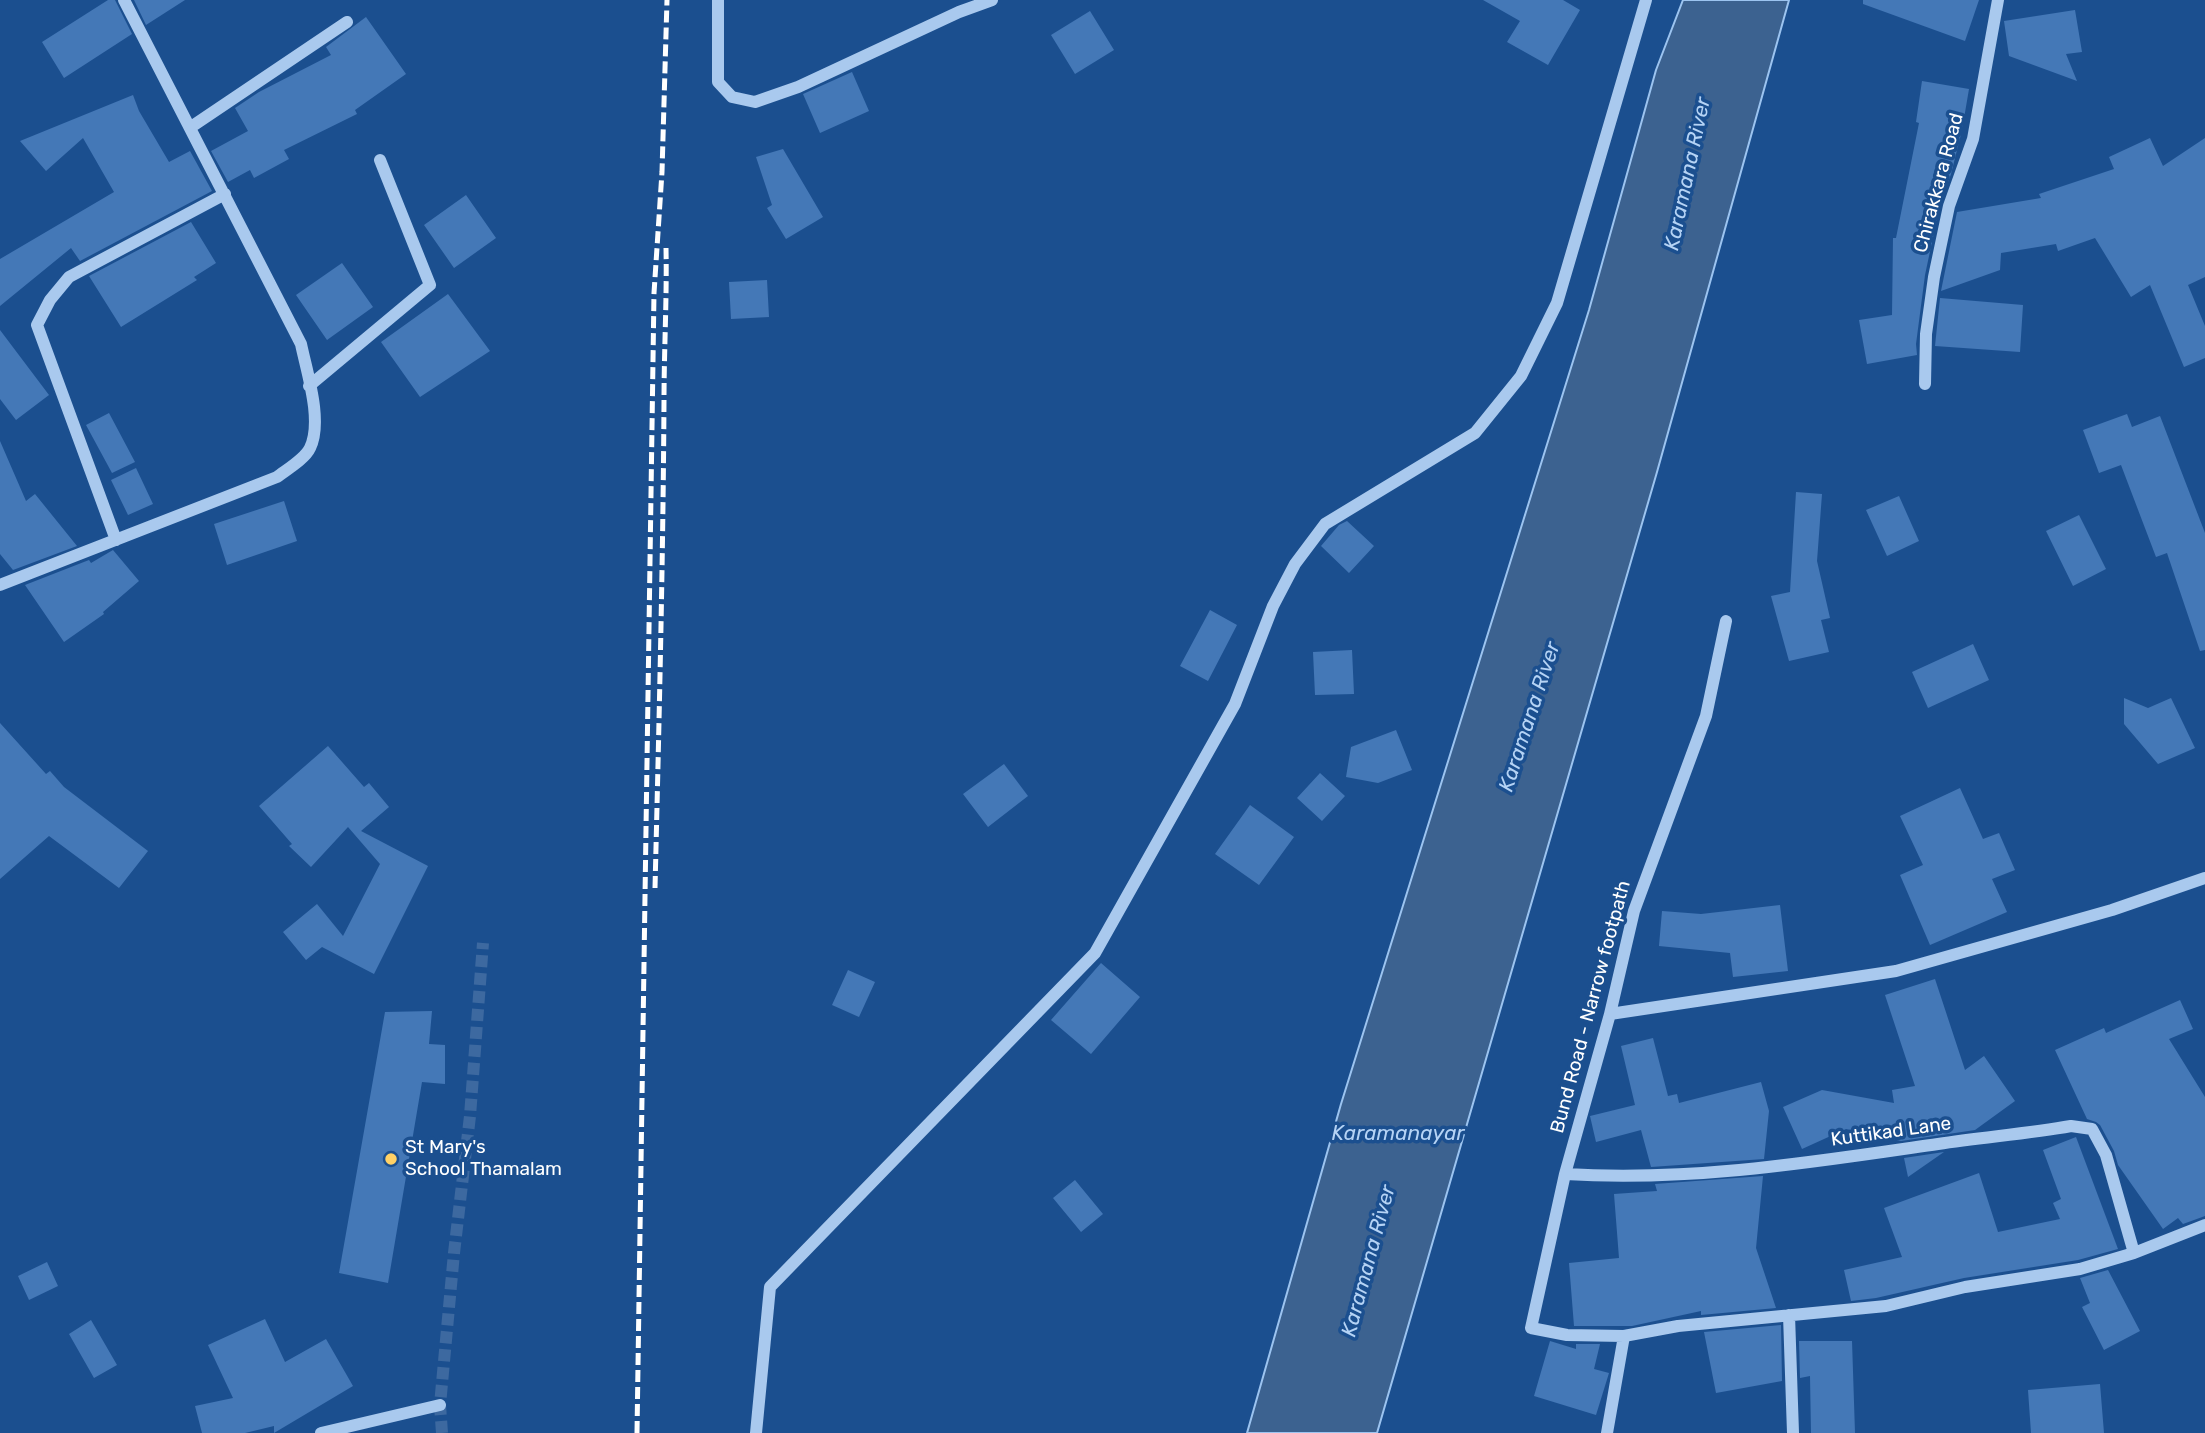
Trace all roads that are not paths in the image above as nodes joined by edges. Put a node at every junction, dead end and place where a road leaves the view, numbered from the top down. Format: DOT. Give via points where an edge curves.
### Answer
graph roads {
  1 [pos="124,0"];
  2 [pos="718,0"];
  3 [pos="992,0"];
  4 [pos="1646,0"];
  5 [pos="1998,0"];
  6 [pos="347,22"];
  7 [pos="191,127"];
  8 [pos="380,160"];
  9 [pos="225,194"];
  10 [pos="1925,384"];
  11 [pos="309,386"];
  12 [pos="116,540"];
  13 [pos="0,585"];
  14 [pos="1726,621"];
  15 [pos="2205,878"];
  16 [pos="1610,1014"];
  17 [pos="1565,1174"];
  18 [pos="2205,1225"];
  19 [pos="2134,1253"];
  20 [pos="1789,1314"];
  21 [pos="1624,1336"];
  22 [pos="440,1405"];
  23 [pos="321,1433"];
  24 [pos="756,1433"];
  25 [pos="1607,1433"];
  26 [pos="1793,1433"];
  1 -- 7 [label="street"];
  2 -- 3 [label="street" via="718,82 732,97 755,102"];
  4 -- 24 [label="street" via="1557,303 1521,376 1475,433 1325,524 1295,564 1273,606 1236,704 1096,953 770,1287"];
  5 -- 10 [label="street, Chirakkara Road" via="1973,139 1949,206 1934,277"];
  6 -- 7 [label="street"];
  7 -- 9 [label="street"];
  8 -- 11 [label="street" via="430,285"];
  9 -- 11 [label="street" via="301,344"];
  9 -- 12 [label="street" via="69,277 37,326"];
  11 -- 12 [label="street" via="315,428 310,450 277,478"];
  12 -- 13 [label="street"];
  14 -- 16 [label="street, Bund Road - Narrow footpath" via="1706,716 1634,911"];
  15 -- 16 [label="street" via="2112,910 1896,971"];
  16 -- 17 [label="street, Bund Road - Narrow footpath"];
  17 -- 19 [label="street, Kuttikad Lane" via="1691,1176 2071,1126 2092,1129 2106,1155"];
  17 -- 21 [label="street, Bund Road - Narrow footpath" via="1531,1328 1567,1335"];
  18 -- 19 [label="street"];
  19 -- 20 [label="street" via="2080,1269 1965,1287 1886,1306"];
  20 -- 21 [label="street"];
  20 -- 26 [label="street"];
  21 -- 25 [label="street"];
  22 -- 23 [label="street"];
}
